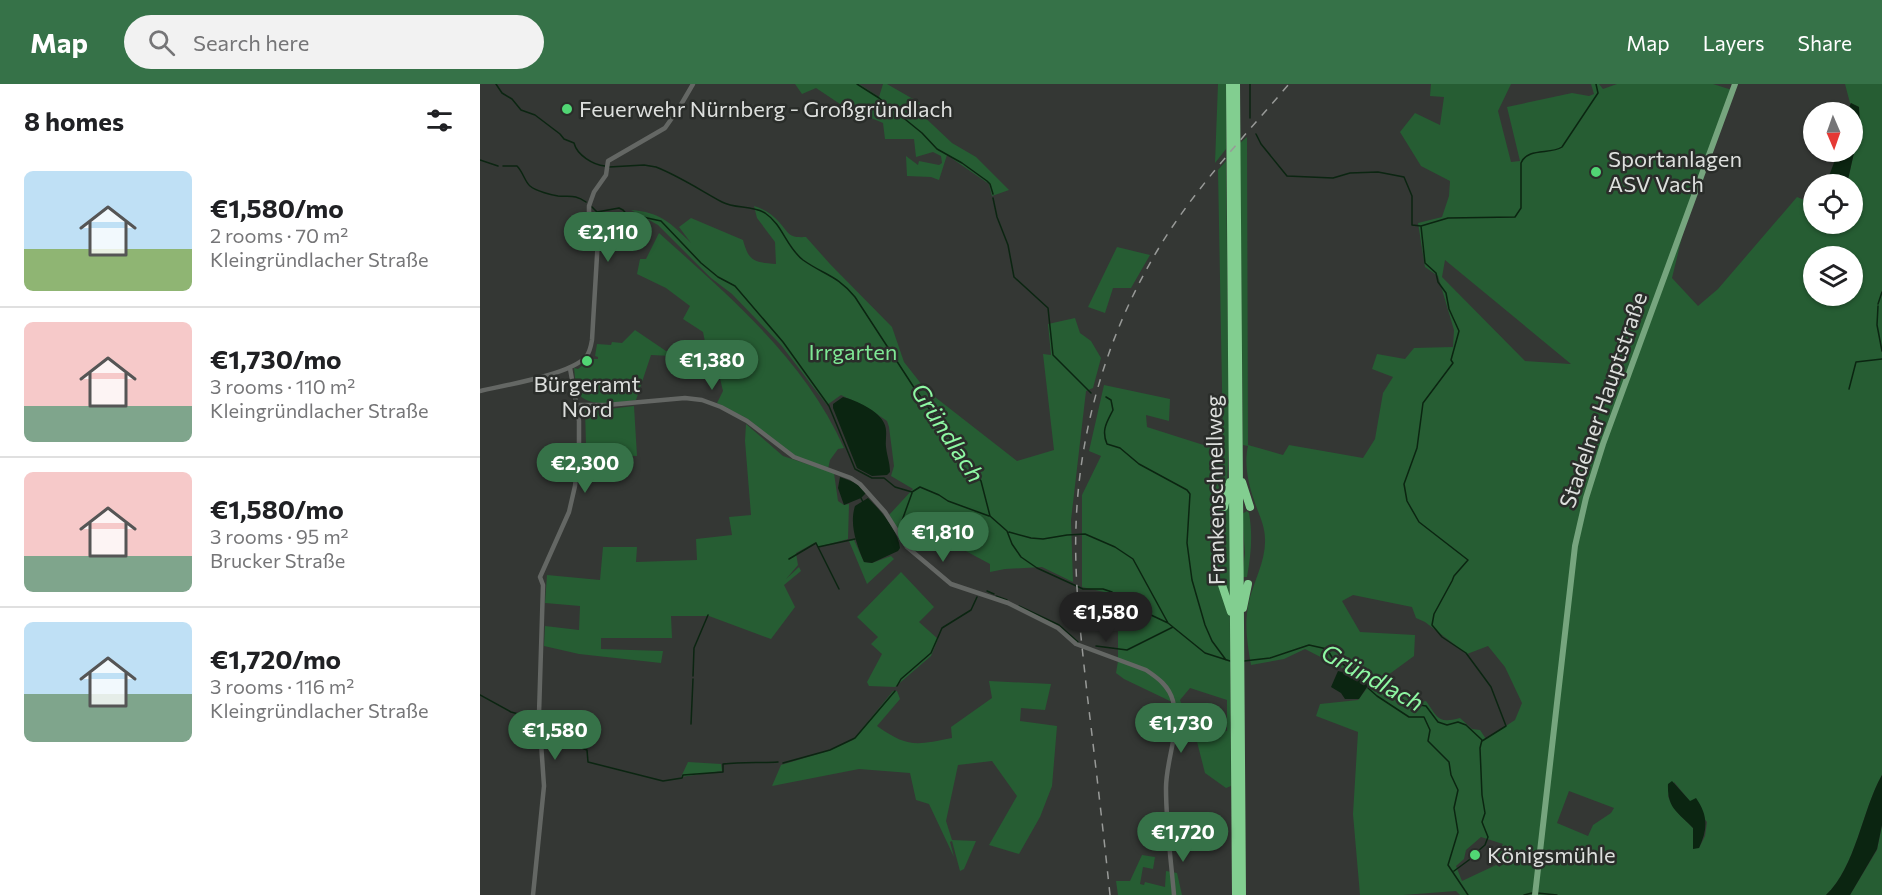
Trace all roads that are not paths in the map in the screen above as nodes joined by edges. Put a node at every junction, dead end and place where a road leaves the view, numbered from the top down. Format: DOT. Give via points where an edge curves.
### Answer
graph roads {
  1 [pos="693,84"];
  2 [pos="1230,84"];
  3 [pos="1236,84"];
  4 [pos="1735,84"];
  5 [pos="1233,134"];
  6 [pos="567,369"];
  7 [pos="480,391"];
  8 [pos="577,405"];
  9 [pos="1236,465"];
  10 [pos="1224,507"];
  11 [pos="1250,507"];
  12 [pos="1248,584"];
  13 [pos="1222,585"];
  14 [pos="1237,626"];
  15 [pos="1535,892"];
  16 [pos="533,895"];
  17 [pos="1174,895"];
  18 [pos="1236,895"];
  19 [pos="1242,895"];
  1 -- 6 [label="street" via="665,128 608,162 607,172 594,192 589,206 598,237 592,344 586,357"];
  2 -- 5 [label="highway, Frankenschnellweg"];
  3 -- 5 [label="highway, Frankenschnellweg"];
  4 -- 15 [label="main road, Stadelner Hauptstraße" via="1616,407 1583,509 1575,546"];
  5 -- 9 [label="highway, Frankenschnellweg"];
  6 -- 7 [label="street"];
  6 -- 8 [label="street"];
  8 -- 16 [label="street" via="579,448 574,492 540,578 544,786"];
  8 -- 17 [label="street" via="679,398 699,399 721,407 794,457 860,484 885,512 907,547 951,584 1008,603 1058,628 1076,644 1156,677 1170,692 1175,710 1166,788"];
  9 -- 10 [label="highway"];
  9 -- 11 [label="highway"];
  9 -- 14 [label="highway, Frankenschnellweg"];
  12 -- 14 [label="highway"];
  13 -- 14 [label="highway"];
  14 -- 18 [label="highway, Frankenschnellweg"];
  14 -- 19 [label="highway, Frankenschnellweg"];
}
